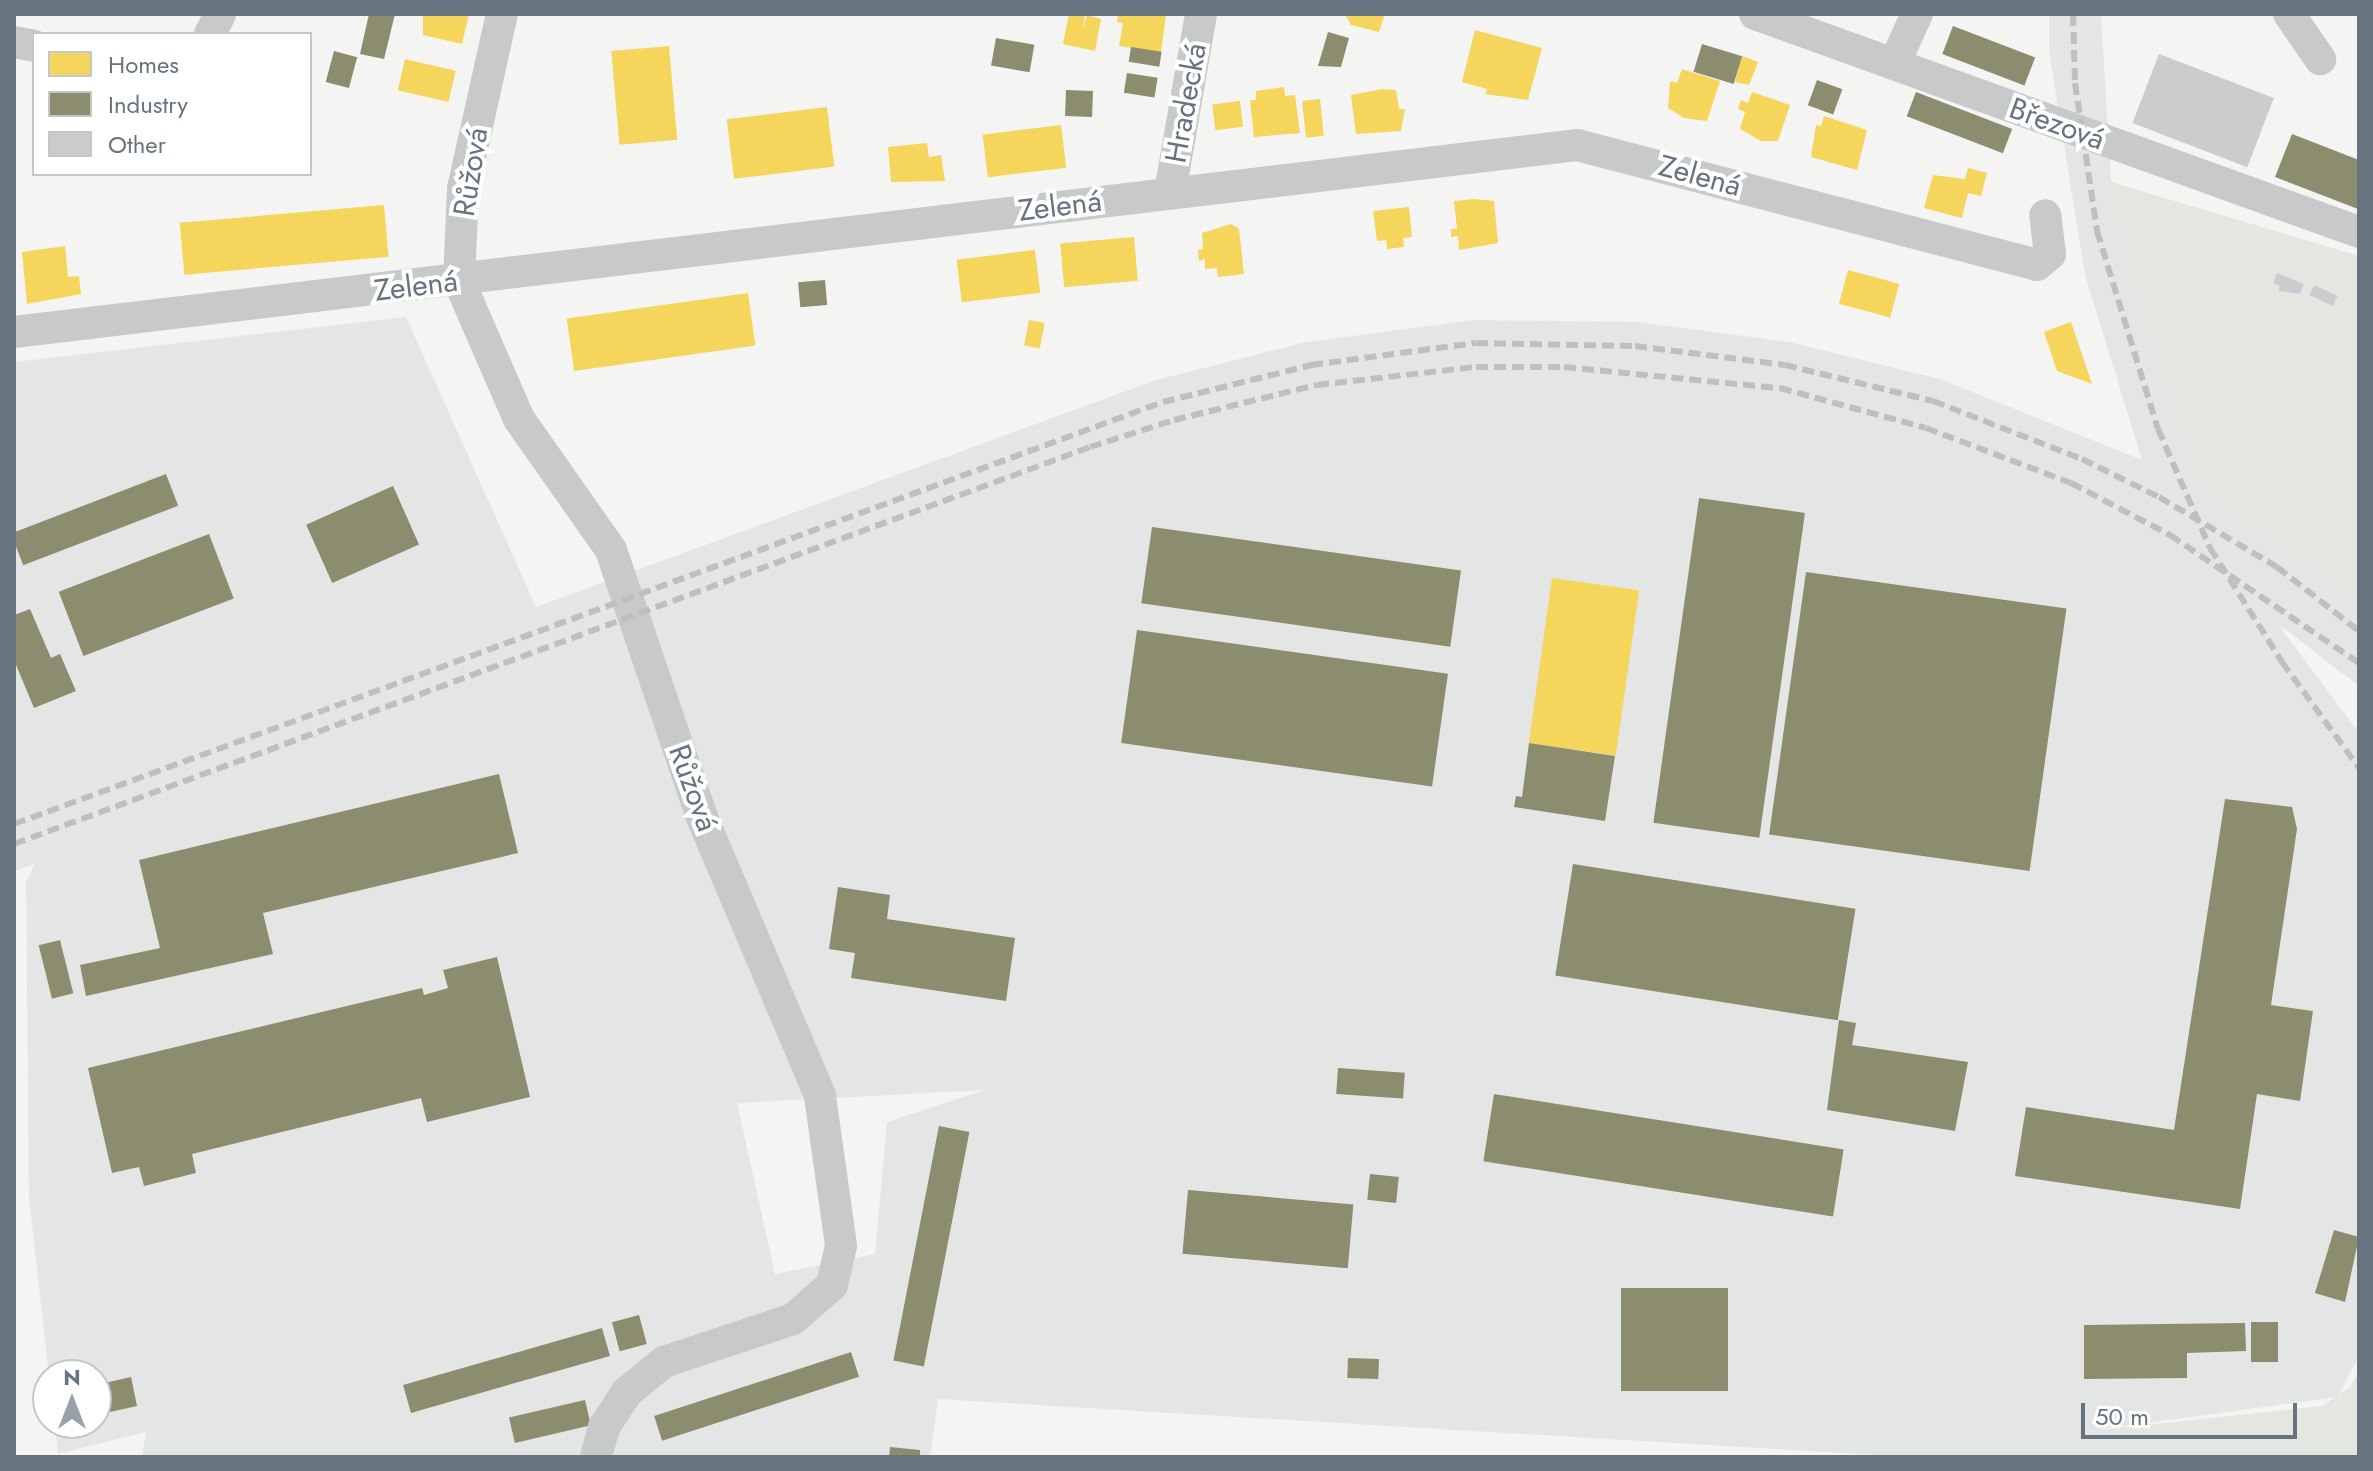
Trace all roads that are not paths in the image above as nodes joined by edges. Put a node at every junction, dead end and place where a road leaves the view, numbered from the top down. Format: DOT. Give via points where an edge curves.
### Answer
graph roads {
  1 [pos="220,14"];
  2 [pos="502,14"];
  3 [pos="1201,14"];
  4 [pos="1755,14"];
  5 [pos="1917,14"];
  6 [pos="2289,14"];
  7 [pos="211,32"];
  8 [pos="2320,59"];
  9 [pos="1895,62"];
  10 [pos="1170,192"];
  11 [pos="2045,215"];
  12 [pos="2359,232"];
  13 [pos="459,281"];
  14 [pos="14,332"];
  15 [pos="596,1457"];
  1 -- 7 [label="street"];
  2 -- 13 [label="street, Růžová" via="463,189"];
  3 -- 10 [label="street, Hradecká"];
  4 -- 9 [label="street, Březová"];
  5 -- 9 [label="street"];
  6 -- 8 [label="street"];
  9 -- 12 [label="street, Březová"];
  10 -- 11 [label="street, Zelená" via="1577,145 2037,265 2050,254"];
  10 -- 13 [label="street, Zelená"];
  13 -- 14 [label="street, Zelená"];
  13 -- 15 [label="street, Růžová" via="519,419 611,550 701,815 820,1096 841,1246 832,1285 793,1319 664,1362 627,1392 604,1427"];
}
